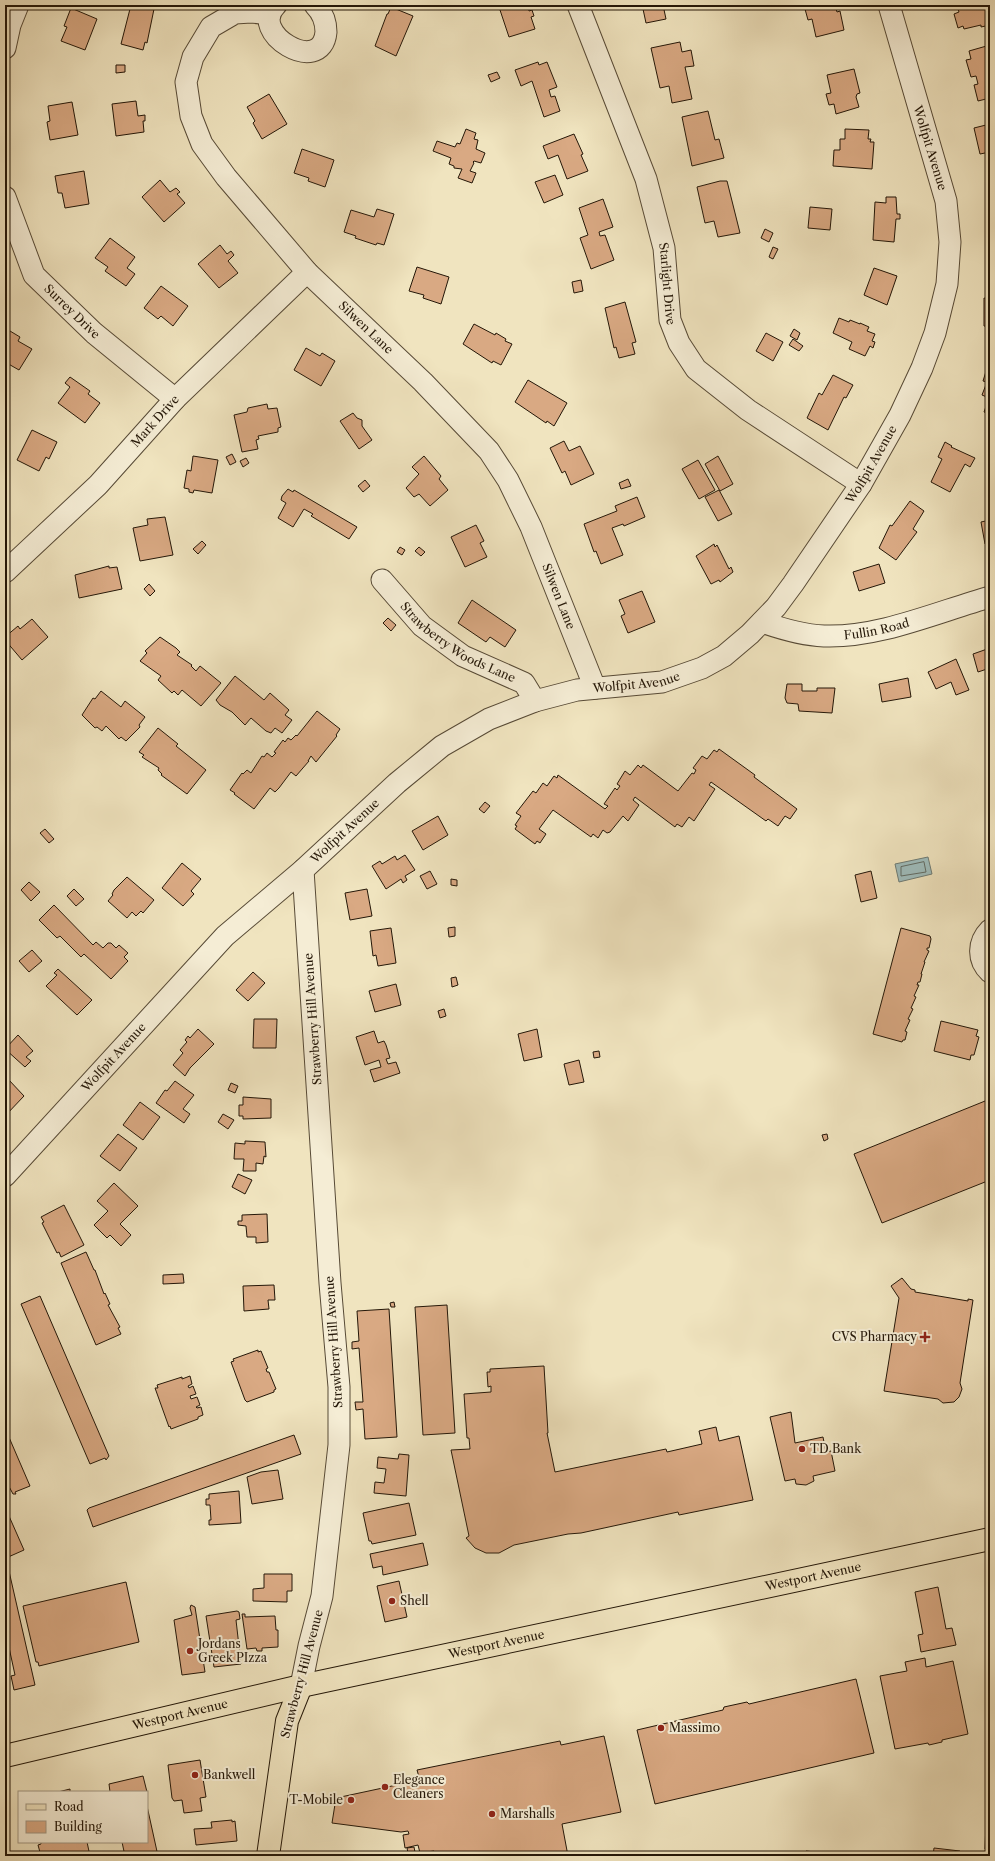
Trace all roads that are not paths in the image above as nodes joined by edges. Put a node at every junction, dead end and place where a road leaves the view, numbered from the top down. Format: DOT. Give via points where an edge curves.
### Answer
graph roads {
  1 [pos="18,5"];
  2 [pos="315,5"];
  3 [pos="578,5"];
  4 [pos="889,5"];
  5 [pos="273,10"];
  6 [pos="5,48"];
  7 [pos="5,197"];
  8 [pos="307,272"];
  9 [pos="175,399"];
  10 [pos="861,484"];
  11 [pos="5,572"];
  12 [pos="382,580"];
  13 [pos="990,597"];
  14 [pos="762,622"];
  15 [pos="595,688"];
  16 [pos="535,700"];
  17 [pos="303,870"];
  18 [pos="990,930"];
  19 [pos="990,972"];
  20 [pos="5,1176"];
  21 [pos="990,1539"];
  22 [pos="301,1686"];
  23 [pos="5,1756"];
  24 [pos="268,1856"];
  1 -- 6 [label="street"];
  2 -- 5 [label="street, Silwen Lane" via="325,19 325,38 318,49 308,52 292,49 272,31 269,23"];
  3 -- 10 [label="street, Starlight Drive" via="646,179 664,248 670,320 679,343 696,369 748,410"];
  4 -- 10 [label="street, Wolfpit Avenue" via="942,185 950,231 950,258 943,304 928,352 900,415"];
  5 -- 8 [label="street, Silwen Lane" via="235,13 211,27 193,57 186,82 191,116 202,144 226,177"];
  7 -- 9 [label="street, Surrey Drive" via="34,276 94,333"];
  8 -- 9 [label="street, Mark Drive"];
  8 -- 15 [label="street, Silwen Lane" via="424,382 490,451 528,520"];
  9 -- 11 [label="street, Mark Drive" via="98,485"];
  10 -- 14 [label="street, Wolfpit Avenue" via="802,571"];
  12 -- 16 [label="street, Strawberry Woods Lane" via="422,626 463,656 522,682"];
  13 -- 14 [label="street, Fullin Road" via="883,629 848,636 810,635 787,631"];
  14 -- 15 [label="street, Wolfpit Avenue" via="731,651 694,672 651,684"];
  15 -- 16 [label="street, Wolfpit Avenue"];
  16 -- 17 [label="street, Wolfpit Avenue" via="489,719 442,746 397,783"];
  17 -- 20 [label="street, Wolfpit Avenue" via="225,936"];
  17 -- 22 [label="street, Strawberry Hill Avenue" via="339,1406 339,1445 322,1596 308,1646"];
  18 -- 19 [label="street" via="981,943 980,953 982,962"];
  21 -- 22 [label="main road, Westport Avenue"];
  22 -- 23 [label="main road, Westport Avenue"];
  22 -- 24 [label="main road, Strawberry Hill Avenue" via="287,1721"];
}
